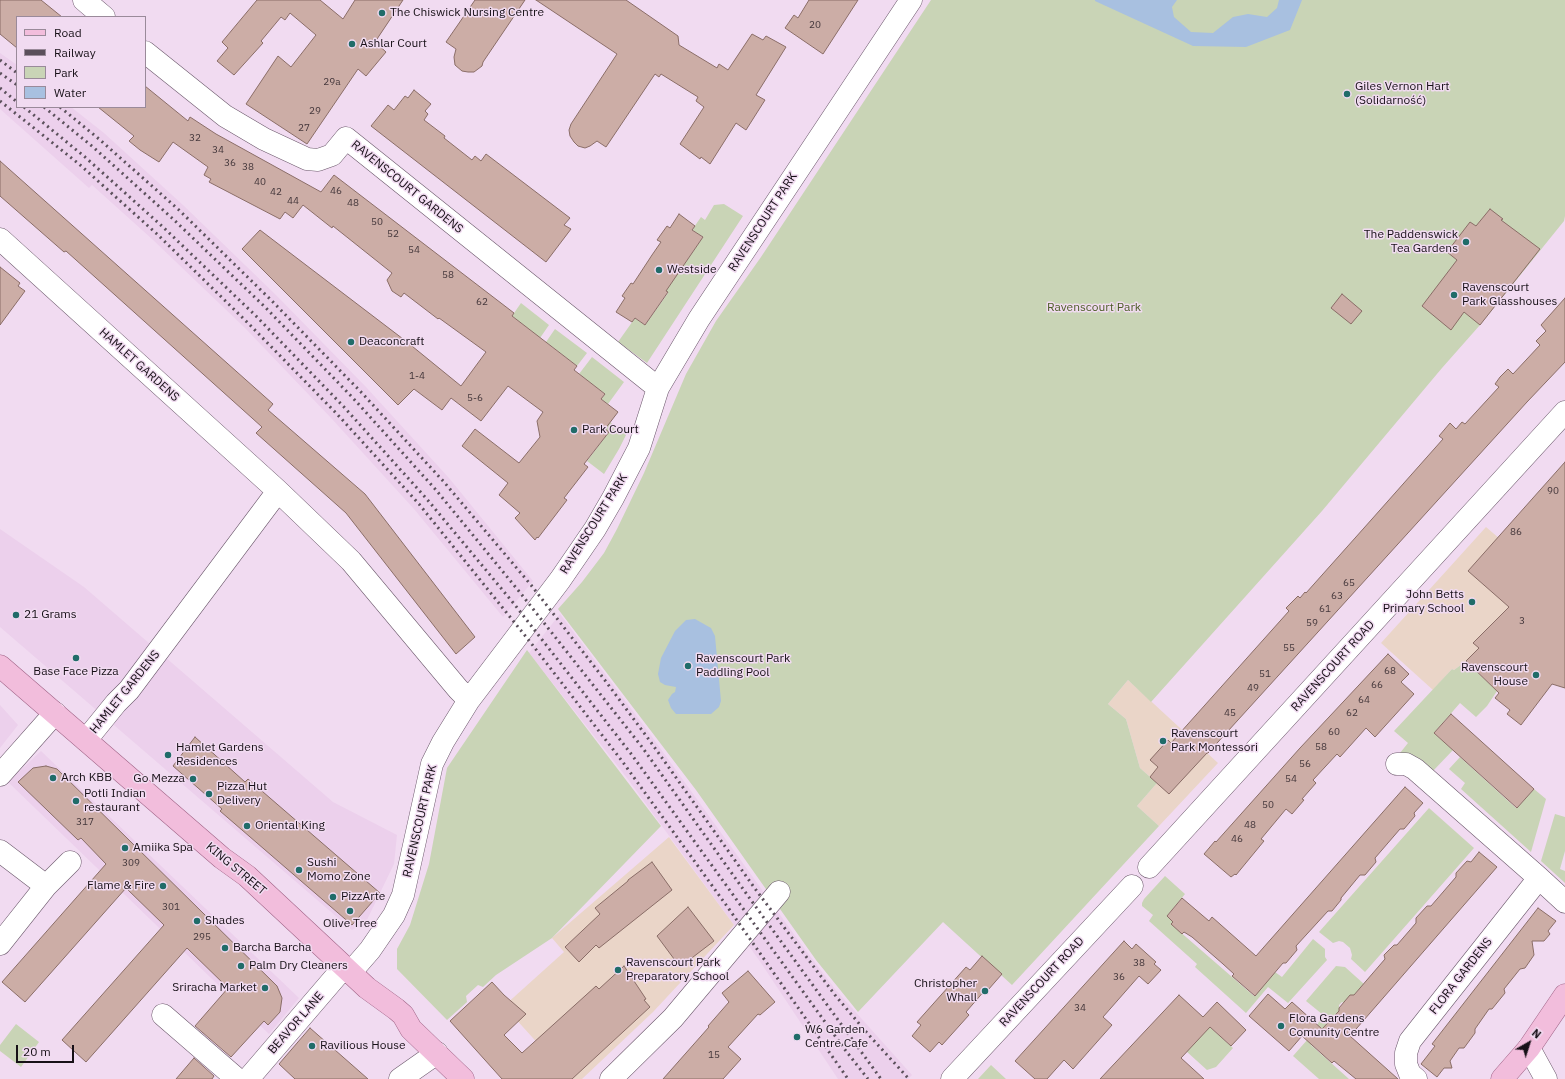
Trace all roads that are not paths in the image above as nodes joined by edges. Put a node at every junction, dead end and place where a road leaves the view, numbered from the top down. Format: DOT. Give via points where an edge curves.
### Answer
graph roads {
  1 [pos="84,0"];
  2 [pos="911,0"];
  3 [pos="103,16"];
  4 [pos="146,53"];
  5 [pos="0,239"];
  6 [pos="658,388"];
  7 [pos="1565,412"];
  8 [pos="278,491"];
  9 [pos="0,666"];
  10 [pos="469,700"];
  11 [pos="56,713"];
  12 [pos="86,740"];
  13 [pos="1397,764"];
  14 [pos="0,775"];
  15 [pos="0,851"];
  16 [pos="70,862"];
  17 [pos="1149,867"];
  18 [pos="1539,878"];
  19 [pos="46,886"];
  20 [pos="1132,886"];
  21 [pos="780,892"];
  22 [pos="1565,902"];
  23 [pos="0,944"];
  24 [pos="347,970"];
  25 [pos="1565,995"];
  26 [pos="163,1015"];
  27 [pos="1529,1048"];
  28 [pos="438,1053"];
  29 [pos="237,1079"];
  30 [pos="248,1079"];
  31 [pos="400,1079"];
  32 [pos="463,1079"];
  33 [pos="611,1079"];
  34 [pos="952,1079"];
  35 [pos="1416,1079"];
  36 [pos="1502,1079"];
  37 [pos="1546,1079"];
  1 -- 3 [label="street"];
  2 -- 6 [label="street, RAVENSCOURT PARK" via="699,319"];
  4 -- 6 [label="street, RAVENSCOURT GARDENS" via="225,116 264,139 308,158 318,160 332,155 346,138"];
  5 -- 8 [label="street, HAMLET GARDENS"];
  6 -- 10 [label="street, RAVENSCOURT PARK" via="638,448 609,504 560,580"];
  7 -- 17 [label="street, RAVENSCOURT ROAD"];
  8 -- 10 [label="street, HAMLET GARDENS" via="351,561"];
  8 -- 12 [label="street, HAMLET GARDENS" via="129,690 116,702"];
  9 -- 11 [label="main road, KING STREET"];
  10 -- 24 [label="street, RAVENSCOURT PARK" via="432,764 403,895 394,915 370,950"];
  11 -- 12 [label="main road, KING STREET"];
  11 -- 14 [label="street"];
  12 -- 24 [label="main road, KING STREET" via="222,858 247,876"];
  13 -- 18 [label="street" via="1406,764 1415,769"];
  15 -- 19 [label="street"];
  16 -- 19 [label="street"];
  18 -- 22 [label="street"];
  18 -- 35 [label="street, FLORA GARDENS" via="1410,1041 1406,1064 1410,1074"];
  19 -- 23 [label="street"];
  20 -- 34 [label="street, RAVENSCOURT ROAD"];
  21 -- 33 [label="street" via="678,1012"];
  24 -- 28 [label="main road, KING STREET" via="375,995 396,1008 411,1029"];
  24 -- 30 [label="street, BEAVOR LANE"];
  25 -- 27 [label="main road"];
  26 -- 29 [label="street"];
  27 -- 36 [label="main road"];
  27 -- 37 [label="street"];
  28 -- 31 [label="street"];
  28 -- 32 [label="main road, KING STREET"];
}
